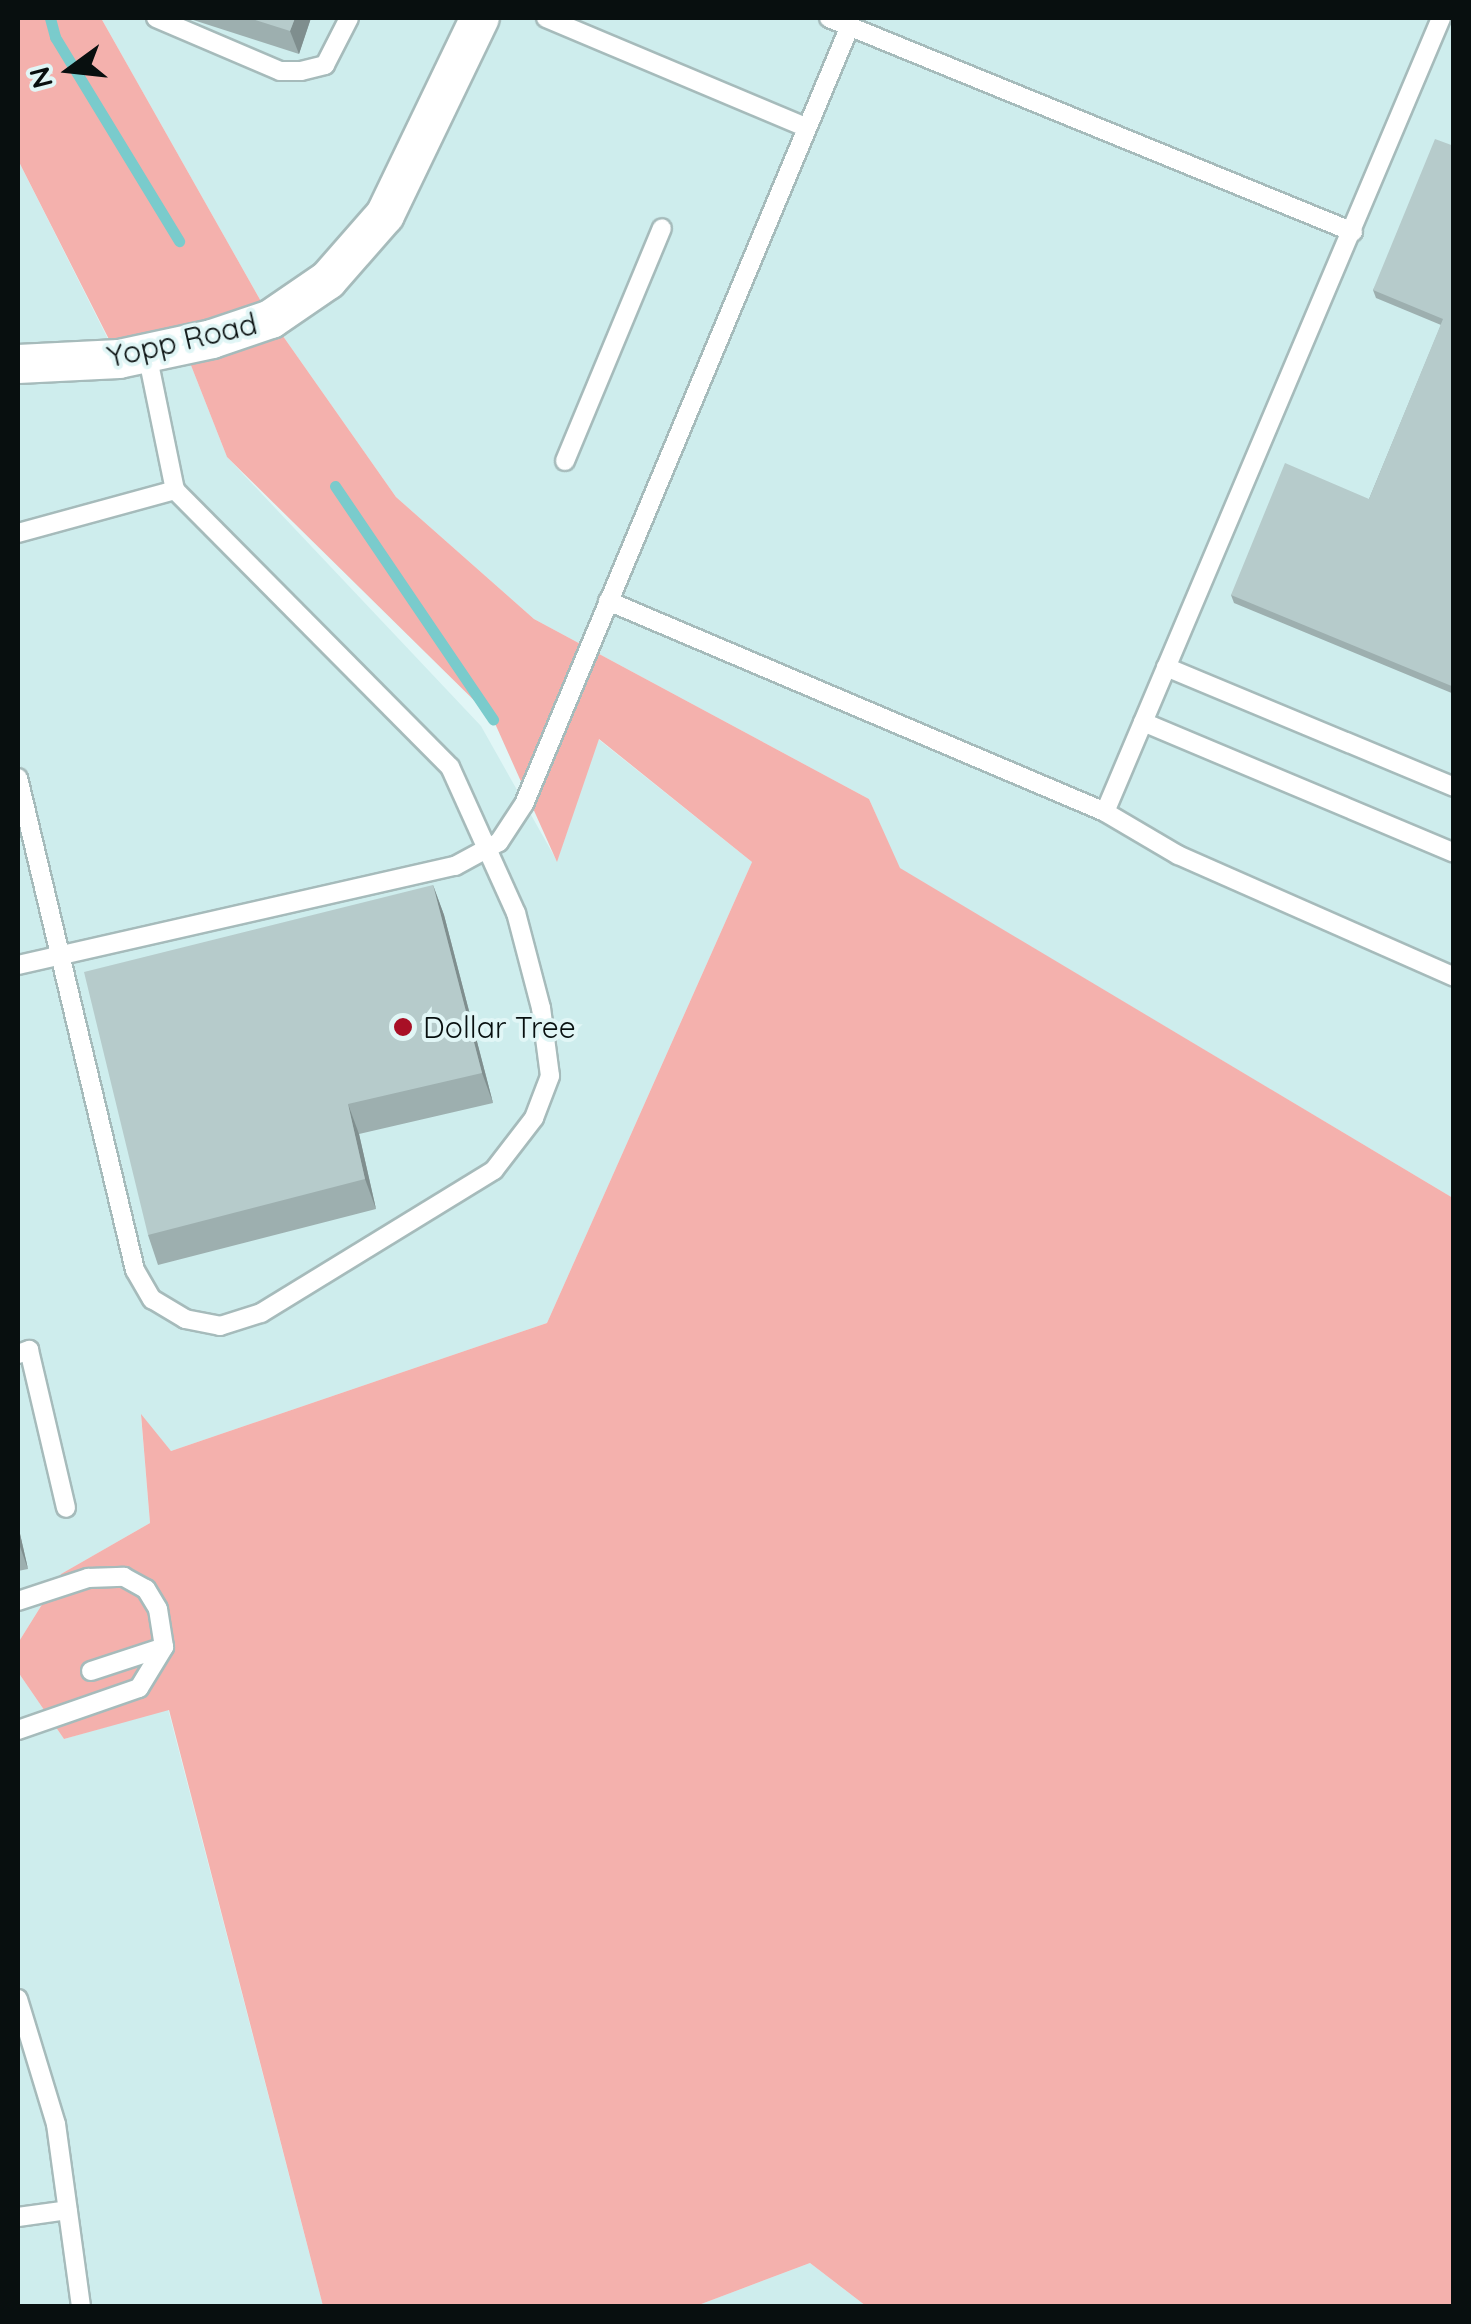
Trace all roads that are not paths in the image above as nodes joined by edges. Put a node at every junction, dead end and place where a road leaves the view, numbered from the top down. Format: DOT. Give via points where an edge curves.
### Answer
graph roads {
  1 [pos="156,18"];
  2 [pos="349,18"];
  3 [pos="480,18"];
  4 [pos="546,18"];
  5 [pos="828,18"];
  6 [pos="1441,18"];
  7 [pos="850,26"];
  8 [pos="805,127"];
  9 [pos="662,228"];
  10 [pos="1352,232"];
  11 [pos="148,353"];
  12 [pos="18,364"];
  13 [pos="566,461"];
  14 [pos="175,490"];
  15 [pos="18,533"];
  16 [pos="608,601"];
  17 [pos="1166,667"];
  18 [pos="1143,722"];
  19 [pos="18,778"];
  20 [pos="1454,787"];
  21 [pos="1104,812"];
  22 [pos="490,847"];
  23 [pos="1454,852"];
  24 [pos="62,956"];
  25 [pos="18,965"];
  26 [pos="1454,977"];
  27 [pos="18,1354"];
  28 [pos="66,1508"];
  29 [pos="18,1601"];
  30 [pos="164,1647"];
  31 [pos="91,1671"];
  32 [pos="18,1730"];
  33 [pos="18,1998"];
  34 [pos="68,2210"];
  35 [pos="18,2216"];
  36 [pos="81,2306"];
  1 -- 2 [label="lane" via="290,71 325,64"];
  3 -- 11 [label="street, Yopp Road" via="385,215 328,280 272,318"];
  4 -- 8 [label="lane"];
  5 -- 7 [label="lane"];
  6 -- 10 [label="lane"];
  7 -- 8 [label="lane"];
  7 -- 10 [label="lane"];
  8 -- 16 [label="lane"];
  9 -- 13 [label="lane"];
  10 -- 17 [label="lane"];
  11 -- 12 [label="street, Yopp Road"];
  11 -- 14 [label="lane"];
  14 -- 15 [label="lane"];
  14 -- 22 [label="lane" via="416,728 450,767"];
  16 -- 21 [label="lane"];
  16 -- 22 [label="lane" via="524,804"];
  17 -- 18 [label="lane"];
  17 -- 20 [label="lane"];
  18 -- 21 [label="lane"];
  18 -- 23 [label="lane"];
  19 -- 24 [label="lane"];
  21 -- 26 [label="lane" via="1178,855"];
  22 -- 24 [label="lane" via="455,866"];
  22 -- 24 [label="lane" via="540,1008 550,1076 534,1118 494,1170 260,1314 220,1326 185,1319 152,1298 135,1270"];
  24 -- 25 [label="lane"];
  27 -- 28 [label="lane" via="29,1350"];
  29 -- 30 [label="lane" via="88,1578 124,1577 146,1589 158,1609"];
  30 -- 31 [label="lane"];
  30 -- 32 [label="lane" via="139,1688"];
  33 -- 34 [label="lane" via="56,2124"];
  34 -- 35 [label="lane"];
  34 -- 36 [label="lane"];
}
